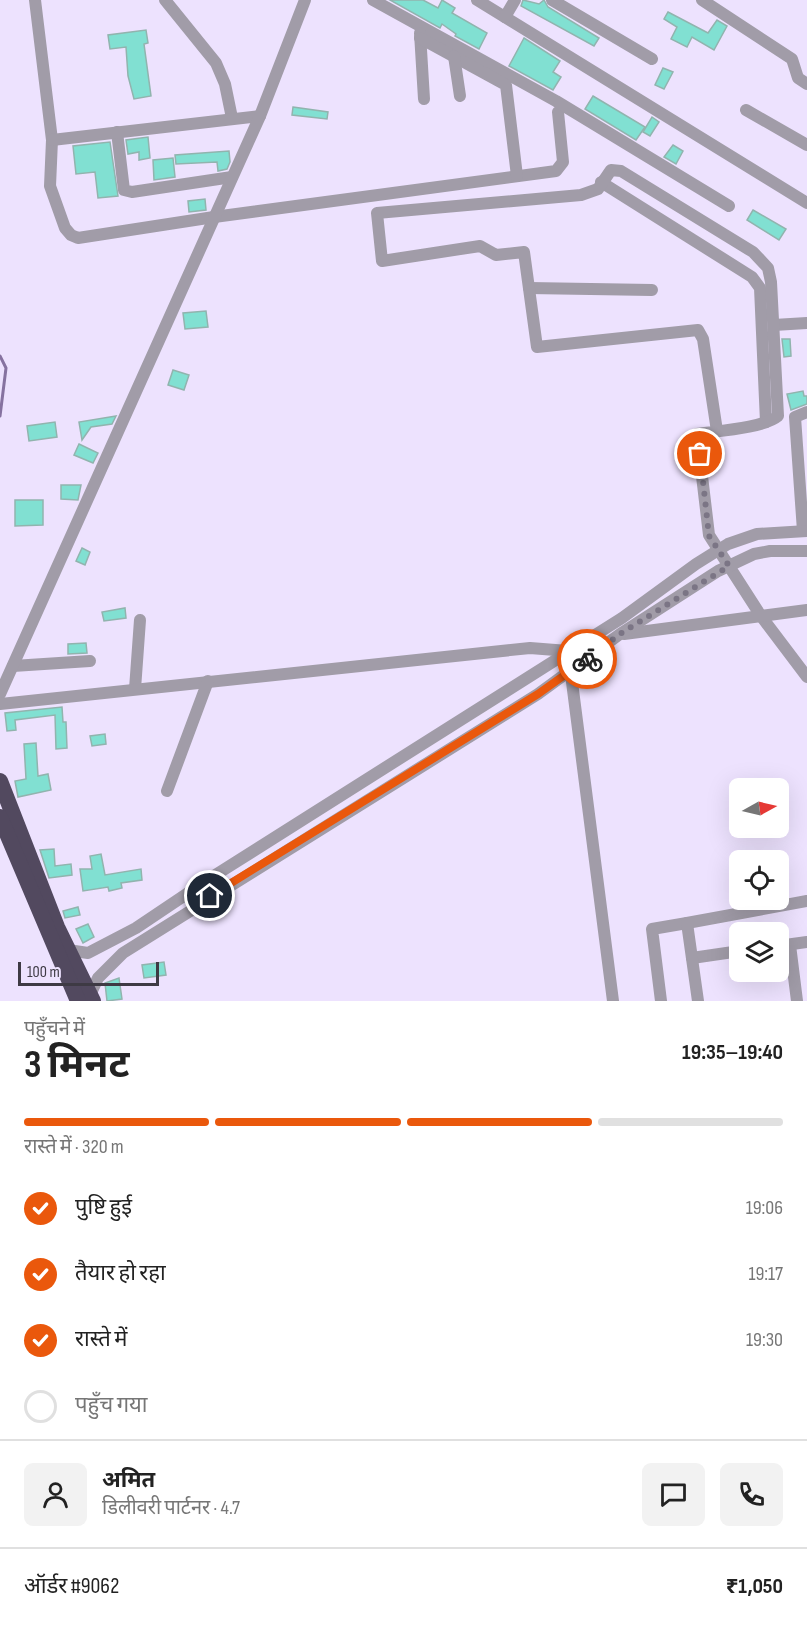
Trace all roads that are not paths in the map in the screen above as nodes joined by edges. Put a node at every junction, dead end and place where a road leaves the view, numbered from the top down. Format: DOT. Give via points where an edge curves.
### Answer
graph roads {
  1 [pos="35,0"];
  2 [pos="165,0"];
  3 [pos="305,0"];
  4 [pos="477,0"];
  5 [pos="515,0"];
  6 [pos="552,0"];
  7 [pos="702,0"];
  8 [pos="378,1"];
  9 [pos="505,17"];
  10 [pos="454,56"];
  11 [pos="652,59"];
  12 [pos="807,84"];
  13 [pos="459,96"];
  14 [pos="424,99"];
  15 [pos="746,110"];
  16 [pos="558,112"];
  17 [pos="260,116"];
  18 [pos="232,118"];
  19 [pos="117,132"];
  20 [pos="52,140"];
  21 [pos="807,145"];
  22 [pos="517,176"];
  23 [pos="232,177"];
  24 [pos="602,182"];
  25 [pos="807,203"];
  26 [pos="729,206"];
  27 [pos="214,217"];
  28 [pos="529,288"];
  29 [pos="652,290"];
  30 [pos="807,323"];
  31 [pos="774,325"];
  32 [pos="807,412"];
  33 [pos="766,423"];
  34 [pos="717,431"];
  35 [pos="805,531"];
  36 [pos="718,550"];
  37 [pos="807,551"];
  38 [pos="729,566"];
  39 [pos="807,610"];
  40 [pos="761,616"];
  41 [pos="140,620"];
  42 [pos="605,629"];
  43 [pos="620,634"];
  44 [pos="568,651"];
  45 [pos="90,661"];
  46 [pos="13,666"];
  47 [pos="573,669"];
  48 [pos="807,676"];
  49 [pos="208,681"];
  50 [pos="135,689"];
  51 [pos="0,694"];
  52 [pos="0,704"];
  53 [pos="0,781"];
  54 [pos="167,791"];
  55 [pos="0,817"];
  56 [pos="807,901"];
  57 [pos="687,923"];
  58 [pos="807,942"];
  59 [pos="109,944"];
  60 [pos="789,944"];
  61 [pos="68,950"];
  62 [pos="729,953"];
  63 [pos="120,955"];
  64 [pos="692,958"];
  65 [pos="789,960"];
  66 [pos="800,994"];
  67 [pos="87,999"];
  68 [pos="613,1001"];
  69 [pos="662,1001"];
  70 [pos="698,1001"];
  1 -- 20 [label="street"];
  2 -- 18 [label="street" via="216,63"];
  3 -- 17 [label="street"];
  4 -- 9 [label="street"];
  5 -- 9 [label="street"];
  6 -- 11 [label="street"];
  7 -- 12 [label="street" via="792,59 798,78"];
  8 -- 26 [label="street" via="556,101"];
  9 -- 25 [label="street"];
  10 -- 13 [label="street"];
  10 -- 14 [label="street" via="420,36"];
  10 -- 22 [label="street" via="506,85"];
  15 -- 21 [label="street"];
  16 -- 22 [label="street" via="563,155 560,168"];
  17 -- 18 [label="street"];
  17 -- 23 [label="street"];
  18 -- 19 [label="street"];
  19 -- 20 [label="street"];
  19 -- 23 [label="street" via="124,190"];
  20 -- 27 [label="street" via="50,186 71,235 94,237"];
  22 -- 27 [label="street"];
  23 -- 27 [label="street"];
  24 -- 28 [label="street" via="598,189 581,195 377,213 382,261 480,246 496,255 524,252"];
  24 -- 31 [label="street" via="611,170 621,171 753,252 768,268"];
  24 -- 33 [label="street" via="752,277 760,288"];
  27 -- 46 [label="street"];
  28 -- 29 [label="street"];
  28 -- 34 [label="street" via="537,347 698,330 703,339"];
  30 -- 31 [label="street"];
  31 -- 33 [label="street" via="779,412"];
  32 -- 35 [label="street" via="795,417"];
  33 -- 34 [label="street"];
  34 -- 36 [label="street" via="697,434 709,536"];
  35 -- 36 [label="street" via="757,534"];
  36 -- 38 [label="street"];
  36 -- 42 [label="street"];
  37 -- 38 [label="street" via="754,554"];
  38 -- 40 [label="street"];
  38 -- 43 [label="street"];
  39 -- 40 [label="street"];
  40 -- 43 [label="street"];
  40 -- 48 [label="street"];
  41 -- 50 [label="street"];
  42 -- 43 [label="street"];
  42 -- 44 [label="street"];
  43 -- 47 [label="street"];
  44 -- 47 [label="street"];
  44 -- 49 [label="street" via="530,648"];
  44 -- 59 [label="street"];
  45 -- 46 [label="street"];
  46 -- 51 [label="street"];
  47 -- 63 [label="street"];
  47 -- 68 [label="street"];
  49 -- 50 [label="street"];
  49 -- 54 [label="street"];
  50 -- 52 [label="street"];
  53 -- 61 [label="highway"];
  55 -- 67 [label="highway"];
  56 -- 57 [label="street"];
  57 -- 64 [label="street"];
  57 -- 69 [label="street" via="651,929"];
  58 -- 60 [label="street"];
  59 -- 61 [label="street" via="88,953"];
  59 -- 63 [label="street" via="114,956"];
  61 -- 67 [label="highway"];
  62 -- 64 [label="street"];
  63 -- 67 [label="street" via="98,978"];
  64 -- 70 [label="street"];
  65 -- 66 [label="street"];
}
